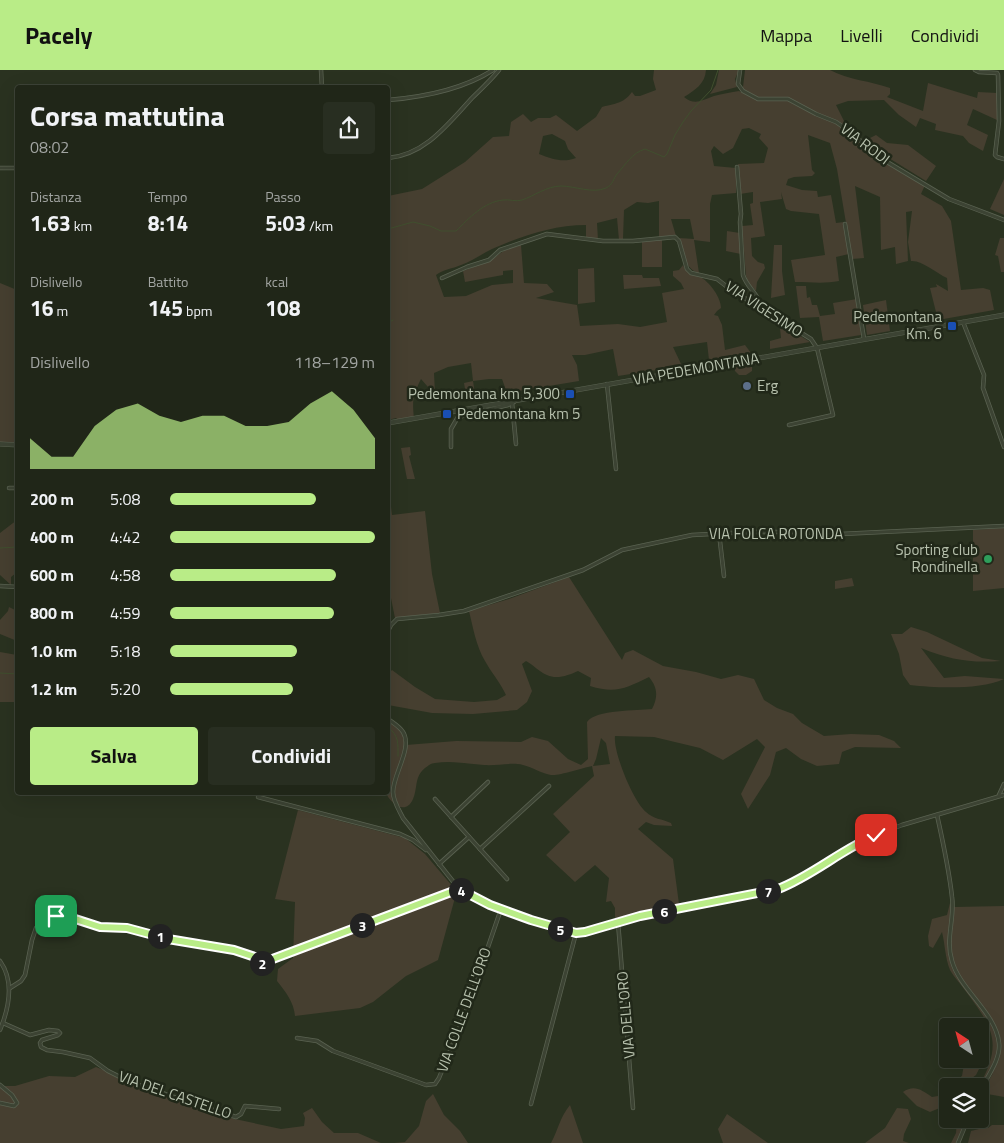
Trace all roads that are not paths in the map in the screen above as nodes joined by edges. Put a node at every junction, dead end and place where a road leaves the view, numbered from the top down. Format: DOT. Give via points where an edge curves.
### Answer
graph roads {
  1 [pos="321,70"];
  2 [pos="493,70"];
  3 [pos="500,70"];
  4 [pos="740,70"];
  5 [pos="975,70"];
  6 [pos="322,85"];
  7 [pos="390,100"];
  8 [pos="390,157"];
  9 [pos="1004,159"];
  10 [pos="736,167"];
  11 [pos="0,168"];
  12 [pos="15,168"];
  13 [pos="1004,220"];
  14 [pos="846,224"];
  15 [pos="442,278"];
  16 [pos="762,309"];
  17 [pos="1004,315"];
  18 [pos="963,322"];
  19 [pos="864,339"];
  20 [pos="817,348"];
  21 [pos="607,384"];
  22 [pos="516,400"];
  23 [pos="512,403"];
  24 [pos="390,423"];
  25 [pos="788,425"];
  26 [pos="0,444"];
  27 [pos="516,444"];
  28 [pos="15,445"];
  29 [pos="451,447"];
  30 [pos="1004,447"];
  31 [pos="616,469"];
  32 [pos="9,488"];
  33 [pos="15,488"];
  34 [pos="1004,526"];
  35 [pos="720,533"];
  36 [pos="724,576"];
  37 [pos="0,586"];
  38 [pos="15,587"];
  39 [pos="390,627"];
  40 [pos="390,720"];
  41 [pos="488,782"];
  42 [pos="1004,784"];
  43 [pos="549,786"];
  44 [pos="1004,795"];
  45 [pos="999,796"];
  46 [pos="258,797"];
  47 [pos="435,799"];
  48 [pos="937,814"];
  49 [pos="451,817"];
  50 [pos="469,837"];
  51 [pos="480,849"];
  52 [pos="434,858"];
  53 [pos="439,864"];
  54 [pos="507,879"];
  55 [pos="459,889"];
  56 [pos="501,909"];
  57 [pos="618,922"];
  58 [pos="576,933"];
  59 [pos="0,961"];
  60 [pos="10,988"];
  61 [pos="3,1023"];
  62 [pos="0,1030"];
  63 [pos="298,1038"];
  64 [pos="987,1078"];
  65 [pos="0,1085"];
  66 [pos="0,1103"];
  67 [pos="530,1104"];
  68 [pos="633,1108"];
  69 [pos="279,1109"];
  70 [pos="964,1128"];
  71 [pos="958,1143"];
  1 -- 6 [label="street"];
  2 -- 7 [label="street" via="465,85"];
  3 -- 8 [label="street" via="429,142 411,152"];
  4 -- 13 [label="street, VIA RODI" via="738,84 745,92 762,99 793,100 841,126 882,159 949,199"];
  5 -- 9 [label="street" via="998,75 999,121 995,155"];
  10 -- 16 [label="street" via="743,275"];
  11 -- 12 [label="street"];
  14 -- 19 [label="street"];
  15 -- 16 [label="street, VIA VIGESIMO" via="490,260 500,250 547,234 603,241 676,237 691,273 717,279"];
  16 -- 20 [label="street, VIA VIGESIMO" via="811,339"];
  17 -- 18 [label="street, VIA PEDEMONTANA"];
  18 -- 19 [label="street, VIA PEDEMONTANA"];
  18 -- 30 [label="street" via="984,376 984,388"];
  19 -- 20 [label="street, VIA PEDEMONTANA"];
  20 -- 21 [label="street, VIA PEDEMONTANA"];
  20 -- 25 [label="street" via="833,415"];
  21 -- 22 [label="street, VIA PEDEMONTANA"];
  21 -- 31 [label="street"];
  22 -- 23 [label="street"];
  22 -- 24 [label="street, VIA PEDEMONTANA"];
  23 -- 27 [label="street"];
  23 -- 29 [label="street" via="458,417 451,429"];
  26 -- 28 [label="street"];
  32 -- 33 [label="street"];
  34 -- 35 [label="street, VIA FOLCA ROTONDA" via="841,534"];
  35 -- 36 [label="street"];
  35 -- 39 [label="street, VIA FOLCA ROTONDA" via="692,535 622,550 583,570 464,610 397,619"];
  37 -- 38 [label="street"];
  40 -- 52 [label="street" via="400,728 406,740 393,790 394,800 403,818"];
  41 -- 49 [label="street"];
  42 -- 45 [label="street"];
  43 -- 51 [label="street"];
  44 -- 45 [label="street"];
  45 -- 48 [label="street"];
  46 -- 52 [label="street" via="400,834 423,847"];
  47 -- 49 [label="street"];
  48 -- 57 [label="street" via="866,839 778,889"];
  48 -- 64 [label="street" via="952,897 949,934 952,962 999,1039 998,1056"];
  49 -- 50 [label="street"];
  50 -- 51 [label="street"];
  50 -- 53 [label="street"];
  51 -- 54 [label="street"];
  52 -- 53 [label="street"];
  53 -- 55 [label="street"];
  55 -- 56 [label="street"];
  55 -- 60 [label="street" via="262,963 234,950 53,916 36,928 25,975"];
  56 -- 58 [label="street"];
  56 -- 63 [label="street, VIA COLLE DELL'ORO" via="465,1014 435,1084 426,1085 333,1051 316,1041"];
  57 -- 58 [label="street"];
  57 -- 68 [label="street, VIA DELL'ORO"];
  58 -- 67 [label="street"];
  59 -- 60 [label="street"];
  60 -- 61 [label="street"];
  61 -- 62 [label="street"];
  61 -- 69 [label="street, VIA DEL CASTELLO" via="30,1035 58,1030 58,1035 42,1040 41,1047 90,1058 130,1082 194,1104 236,1116 245,1106"];
  65 -- 66 [label="street" via="18,1103 14,1106"];
  70 -- 71 [label="street"];
}
